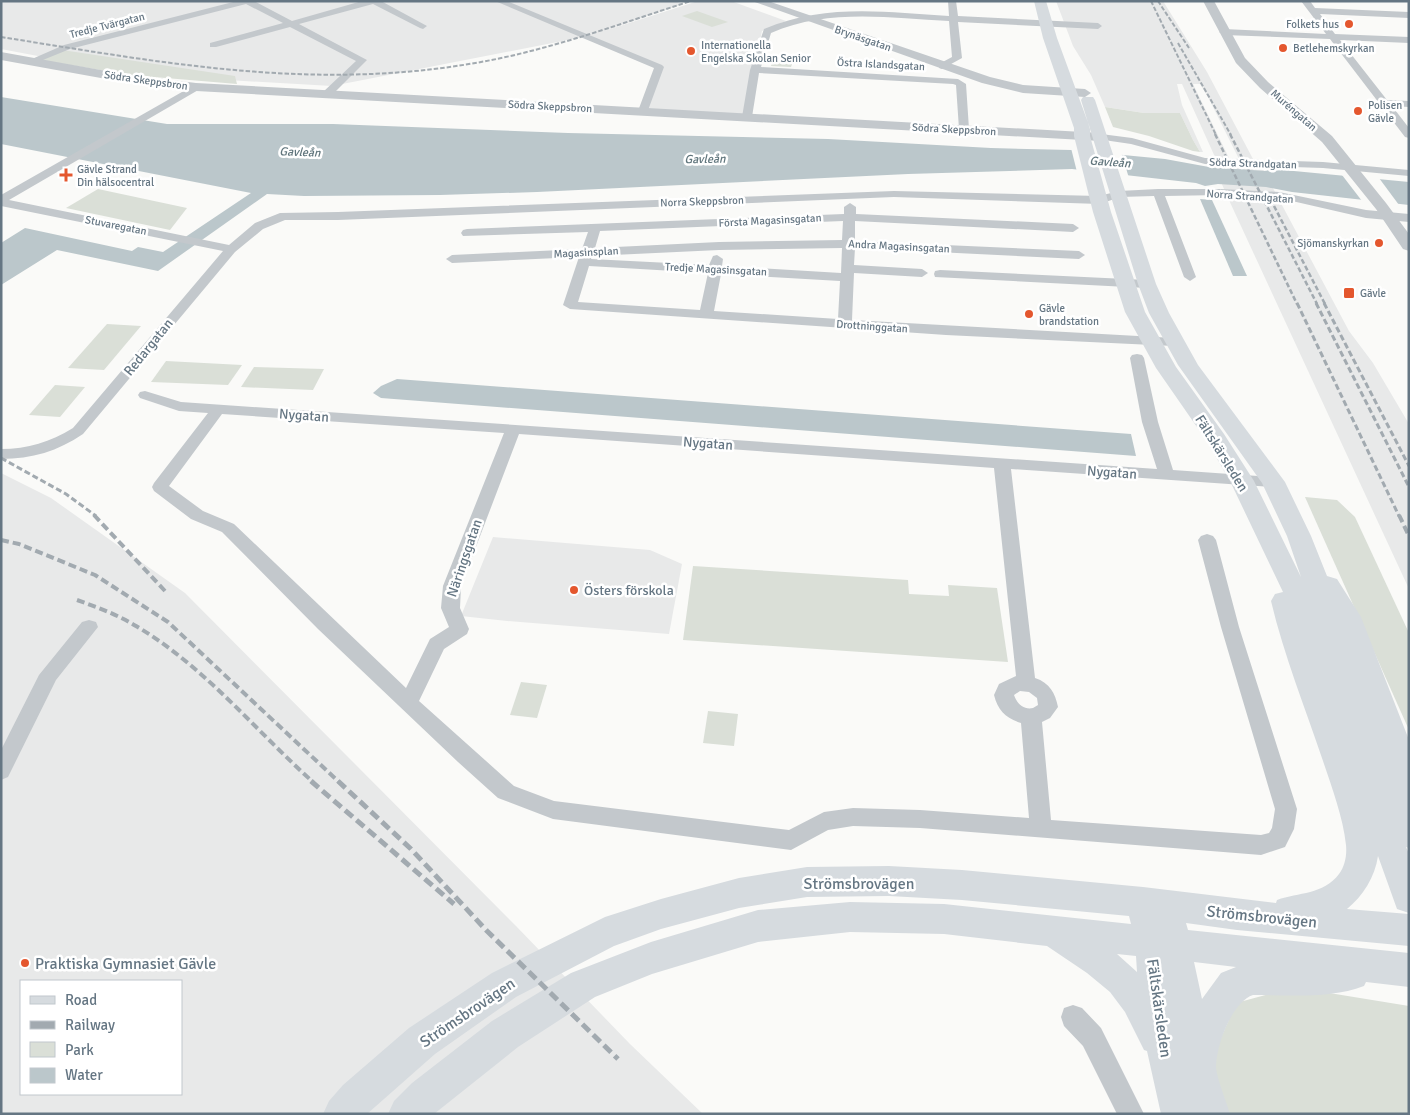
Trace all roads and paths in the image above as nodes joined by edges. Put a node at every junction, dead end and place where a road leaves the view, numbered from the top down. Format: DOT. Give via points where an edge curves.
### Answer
graph roads {
  1 [pos="248,1"];
  2 [pos="373,1"];
  3 [pos="499,1"];
  4 [pos="757,1"];
  5 [pos="862,1"];
  6 [pos="952,1"];
  7 [pos="1040,1"];
  8 [pos="1208,1"];
  9 [pos="1305,1"];
  10 [pos="1313,11"];
  11 [pos="1409,14"];
  12 [pos="861,15"];
  13 [pos="805,18"];
  14 [pos="953,19"];
  15 [pos="290,23"];
  16 [pos="1046,23"];
  17 [pos="423,26"];
  18 [pos="1098,26"];
  19 [pos="1224,32"];
  20 [pos="1332,36"];
  21 [pos="1050,38"];
  22 [pos="1409,40"];
  23 [pos="213,44"];
  24 [pos="1,56"];
  25 [pos="30,62"];
  26 [pos="942,66"];
  27 [pos="755,70"];
  28 [pos="969,75"];
  29 [pos="956,81"];
  30 [pos="196,87"];
  31 [pos="1069,92"];
  32 [pos="1085,92"];
  33 [pos="327,94"];
  34 [pos="1384,103"];
  35 [pos="1409,104"];
  36 [pos="643,111"];
  37 [pos="747,117"];
  38 [pos="964,129"];
  39 [pos="1409,134"];
  40 [pos="1083,141"];
  41 [pos="1102,142"];
  42 [pos="1355,172"];
  43 [pos="1409,173"];
  44 [pos="1117,188"];
  45 [pos="1158,192"];
  46 [pos="850,195"];
  47 [pos="1100,200"];
  48 [pos="1,201"];
  49 [pos="1384,209"];
  50 [pos="479,210"];
  51 [pos="284,216"];
  52 [pos="850,217"];
  53 [pos="1409,218"];
  54 [pos="723,222"];
  55 [pos="594,228"];
  56 [pos="1073,228"];
  57 [pos="466,233"];
  58 [pos="976,242"];
  59 [pos="849,244"];
  60 [pos="719,246"];
  61 [pos="1409,246"];
  62 [pos="231,249"];
  63 [pos="1079,255"];
  64 [pos="585,257"];
  65 [pos="716,269"];
  66 [pos="848,273"];
  67 [pos="922,273"];
  68 [pos="940,274"];
  69 [pos="1190,276"];
  70 [pos="1125,283"];
  71 [pos="1147,284"];
  72 [pos="706,315"];
  73 [pos="845,324"];
  74 [pos="1174,342"];
  75 [pos="1144,350"];
  76 [pos="145,396"];
  77 [pos="218,409"];
  78 [pos="513,429"];
  79 [pos="1,454"];
  80 [pos="1002,464"];
  81 [pos="1167,475"];
  82 [pos="1242,481"];
  83 [pos="1273,482"];
  84 [pos="1263,527"];
  85 [pos="1299,536"];
  86 [pos="1207,540"];
  87 [pos="89,627"];
  88 [pos="1026,683"];
  89 [pos="409,701"];
  90 [pos="1031,717"];
  91 [pos="1,771"];
  92 [pos="1409,779"];
  93 [pos="1041,827"];
  94 [pos="1409,834"];
  95 [pos="1409,898"];
  96 [pos="1154,904"];
  97 [pos="1237,915"];
  98 [pos="1409,930"];
  99 [pos="1054,932"];
  100 [pos="1162,943"];
  101 [pos="1404,970"];
  102 [pos="1073,1017"];
  103 [pos="1181,1059"];
  104 [pos="342,1114"];
  105 [pos="407,1114"];
  106 [pos="1130,1114"];
  107 [pos="1180,1114"];
  108 [pos="1211,1114"];
  1 -- 15 [label="street"];
  1 -- 25 [label="street, Tredje Tvärgatan" via="67,47"];
  2 -- 15 [label="street"];
  2 -- 17 [label="street"];
  3 -- 36 [label="street" via="659,67"];
  4 -- 13 [label="street, Brynäsgatan"];
  5 -- 12 [label="street"];
  6 -- 14 [label="street"];
  7 -- 16 [label="main road, Fältskärsleden"];
  8 -- 19 [label="street, Muréngatan"];
  9 -- 10 [label="street"];
  10 -- 11 [label="street"];
  10 -- 20 [label="street"];
  12 -- 13 [label="street"];
  12 -- 14 [label="street"];
  13 -- 26 [label="street, Brynäsgatan"];
  13 -- 27 [label="street" via="767,31"];
  14 -- 16 [label="street"];
  14 -- 26 [label="street" via="957,58"];
  15 -- 23 [label="street"];
  15 -- 33 [label="street" via="362,60"];
  16 -- 18 [label="street"];
  16 -- 21 [label="main road, Fältskärsleden"];
  19 -- 20 [label="street"];
  19 -- 42 [label="street, Muréngatan" via="1240,60 1327,139"];
  20 -- 22 [label="street"];
  20 -- 34 [label="street" via="1347,48"];
  21 -- 31 [label="main road, Fältskärsleden"];
  21 -- 32 [label="main road, Fältskärsleden"];
  24 -- 25 [label="street, Södra Skeppsbron"];
  25 -- 30 [label="street, Södra Skeppsbron"];
  26 -- 28 [label="street, Brynäsgatan"];
  27 -- 29 [label="street, Östra Islandsgatan"];
  27 -- 37 [label="street"];
  28 -- 29 [label="street"];
  28 -- 31 [label="street, Brynäsgatan" via="1023,89"];
  29 -- 38 [label="street" via="961,84"];
  30 -- 33 [label="street, Södra Skeppsbron"];
  30 -- 48 [label="street"];
  31 -- 32 [label="street, Brynäsgatan"];
  31 -- 40 [label="main road, Fältskärsleden" via="1082,128"];
  32 -- 41 [label="main road, Fältskärsleden"];
  33 -- 36 [label="street, Södra Skeppsbron"];
  34 -- 35 [label="street"];
  34 -- 39 [label="street"];
  36 -- 37 [label="street, Södra Skeppsbron"];
  37 -- 38 [label="street, Södra Skeppsbron"];
  38 -- 40 [label="street, Södra Skeppsbron"];
  40 -- 41 [label="street, Södra Skeppsbron"];
  40 -- 47 [label="main road, Fältskärsleden"];
  41 -- 42 [label="street, Södra Strandgatan" via="1132,141 1205,161"];
  41 -- 44 [label="main road, Fältskärsleden"];
  42 -- 43 [label="street, Södra Strandgatan"];
  42 -- 49 [label="street, Muréngatan"];
  44 -- 45 [label="street, Norra Strandgatan"];
  44 -- 47 [label="street, Norra Skeppsbron"];
  44 -- 71 [label="main road, Fältskärsleden"];
  45 -- 49 [label="street, Norra Strandgatan" via="1279,195 1358,213"];
  45 -- 69 [label="street"];
  46 -- 47 [label="street, Norra Skeppsbron"];
  46 -- 50 [label="street, Norra Skeppsbron"];
  46 -- 52 [label="street"];
  47 -- 70 [label="main road, Fältskärsleden"];
  48 -- 62 [label="street, Stuvaregatan"];
  49 -- 53 [label="street, Norra Strandgatan"];
  49 -- 61 [label="street, Muréngatan"];
  50 -- 51 [label="street, Norra Skeppsbron"];
  50 -- 57 [label="street"];
  51 -- 62 [label="street, Redargatan" via="259,226"];
  52 -- 54 [label="street, Första Magasinsgatan"];
  52 -- 58 [label="street, Första Magasinsgatan"];
  52 -- 59 [label="street"];
  54 -- 55 [label="street, Första Magasinsgatan"];
  54 -- 60 [label="street"];
  55 -- 57 [label="street, Första Magasinsgatan"];
  55 -- 64 [label="street"];
  56 -- 58 [label="street, Första Magasinsgatan"];
  57 -- 64 [label="street, Magasinsplan" via="452,259"];
  58 -- 59 [label="street, Andra Magasinsgatan"];
  58 -- 63 [label="street, Andra Magasinsgatan"];
  59 -- 60 [label="street, Andra Magasinsgatan"];
  59 -- 66 [label="street"];
  60 -- 64 [label="street, Magasinsplan"];
  60 -- 65 [label="street"];
  62 -- 79 [label="street, Redargatan" via="78,431 44,450 19,455"];
  64 -- 65 [label="street, Tredje Magasinsgatan"];
  64 -- 72 [label="street, Drottninggatan" via="570,305"];
  65 -- 66 [label="street, Tredje Magasinsgatan"];
  65 -- 72 [label="street"];
  66 -- 67 [label="street, Tredje Magasinsgatan"];
  66 -- 73 [label="street"];
  68 -- 70 [label="street"];
  70 -- 71 [label="street"];
  70 -- 75 [label="main road, Fältskärsleden"];
  71 -- 74 [label="main road, Fältskärsleden"];
  72 -- 73 [label="street, Drottninggatan"];
  73 -- 75 [label="street, Drottninggatan"];
  74 -- 75 [label="street, Drottninggatan"];
  74 -- 83 [label="main road, Fältskärsleden" via="1207,393"];
  75 -- 81 [label="street" via="1150,422"];
  75 -- 82 [label="main road, Fältskärsleden" via="1174,380"];
  76 -- 77 [label="street, Nygatan" via="180,406"];
  77 -- 78 [label="street, Nygatan"];
  77 -- 89 [label="street" via="160,487 197,514 228,528"];
  78 -- 80 [label="street, Nygatan"];
  78 -- 89 [label="street, Näringsgatan" via="452,586 451,614 460,629 437,644"];
  80 -- 81 [label="street, Nygatan"];
  80 -- 88 [label="street"];
  81 -- 82 [label="street, Nygatan"];
  82 -- 83 [label="street, Nygatan"];
  82 -- 84 [label="main road, Fältskärsleden"];
  83 -- 85 [label="main road, Fältskärsleden"];
  84 -- 95 [label="main road, Fältskärsleden" via="1295,590"];
  84 -- 97 [label="main road" via="1297,648 1350,797 1362,844 1362,858 1357,873 1340,897 1301,910"];
  85 -- 92 [label="main road" via="1348,617"];
  85 -- 94 [label="main road, Fältskärsleden"];
  86 -- 93 [label="street" via="1286,809 1283,829 1277,840 1261,845"];
  87 -- 91 [label="street" via="49,675"];
  88 -- 90 [label="street" via="1041,689 1049,701 1045,713"];
  88 -- 90 [label="street" via="1006,689 1004,701 1014,712"];
  89 -- 93 [label="street" via="506,792 554,810 790,840 824,821 853,817"];
  90 -- 93 [label="street"];
  96 -- 97 [label="main road, Strömsbrovägen"];
  96 -- 100 [label="main road, Fältskärsleden"];
  96 -- 104 [label="main road, Strömsbrovägen" via="889,881 807,882 739,893 605,933 504,986 422,1041"];
  97 -- 98 [label="main road, Strömsbrovägen"];
  99 -- 100 [label="main road"];
  99 -- 103 [label="main road" via="1092,956 1122,981"];
  99 -- 105 [label="main road" via="944,919 850,917 758,926 652,958 583,986 505,1034 425,1096"];
  100 -- 101 [label="main road"];
  100 -- 103 [label="main road, Fältskärsleden"];
  101 -- 103 [label="main road" via="1317,978 1253,978 1233,985"];
  102 -- 106 [label="street" via="1092,1037"];
  103 -- 107 [label="main road, Fältskärsleden"];
  103 -- 108 [label="main road, Fältskärsleden"];
}
